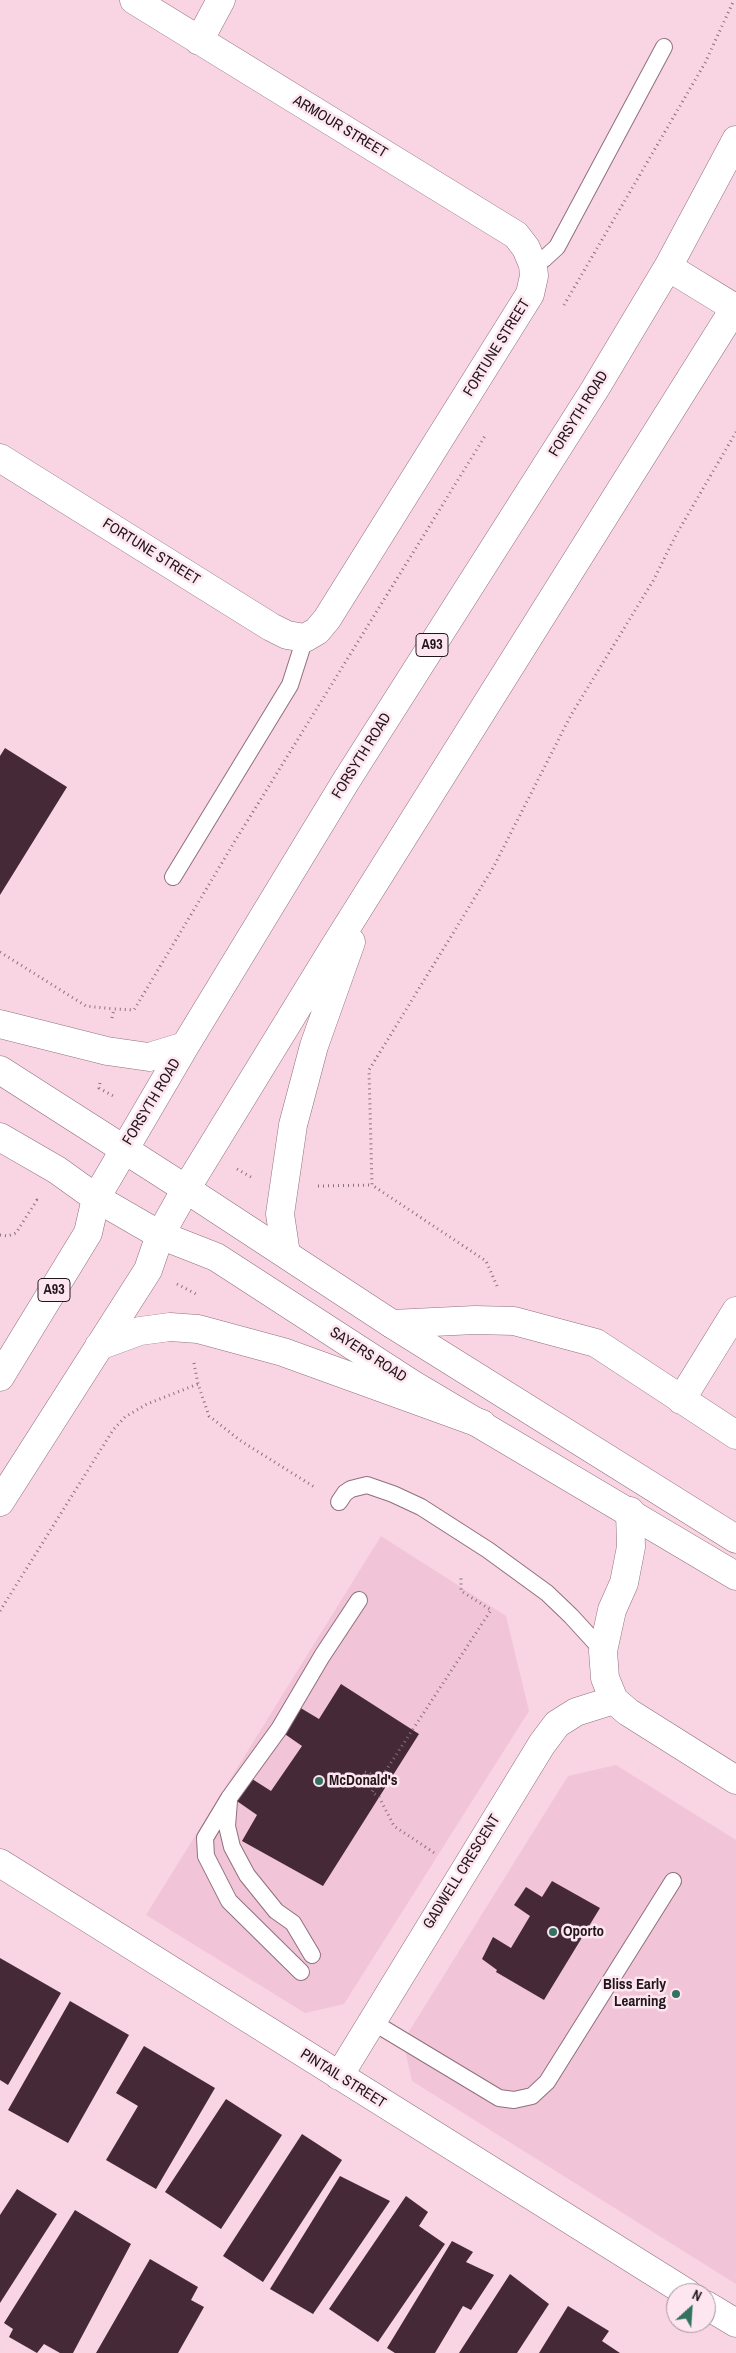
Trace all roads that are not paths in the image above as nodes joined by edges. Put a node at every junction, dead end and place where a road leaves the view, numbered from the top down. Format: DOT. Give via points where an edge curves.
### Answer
graph roads {
  1 [pos="134,0"];
  2 [pos="222,0"];
  3 [pos="199,40"];
  4 [pos="664,47"];
  5 [pos="736,140"];
  6 [pos="532,265"];
  7 [pos="668,267"];
  8 [pos="736,308"];
  9 [pos="0,458"];
  10 [pos="305,638"];
  11 [pos="173,877"];
  12 [pos="369,894"];
  13 [pos="0,1024"];
  14 [pos="185,1046"];
  15 [pos="0,1070"];
  16 [pos="0,1138"];
  17 [pos="124,1149"];
  18 [pos="186,1189"];
  19 [pos="96,1198"];
  20 [pos="160,1236"];
  21 [pos="286,1254"];
  22 [pos="736,1311"];
  23 [pos="392,1324"];
  24 [pos="99,1346"];
  25 [pos="0,1377"];
  26 [pos="681,1400"];
  27 [pos="482,1424"];
  28 [pos="736,1435"];
  29 [pos="0,1502"];
  30 [pos="339,1502"];
  31 [pos="630,1511"];
  32 [pos="736,1538"];
  33 [pos="736,1576"];
  34 [pos="359,1600"];
  35 [pos="603,1651"];
  36 [pos="614,1700"];
  37 [pos="736,1780"];
  38 [pos="229,1798"];
  39 [pos="0,1863"];
  40 [pos="673,1881"];
  41 [pos="312,1954"];
  42 [pos="300,1972"];
  43 [pos="371,2021"];
  44 [pos="338,2076"];
  45 [pos="671,2283"];
  46 [pos="716,2311"];
  47 [pos="736,2323"];
  1 -- 3 [label="main road, ARMOUR STREET"];
  2 -- 3 [label="main road"];
  3 -- 6 [label="main road, ARMOUR STREET" via="496,221 516,235 526,248"];
  4 -- 6 [label="lane" via="557,247"];
  5 -- 7 [label="main road, FORSYTH ROAD / A93"];
  6 -- 10 [label="main road, FORTUNE STREET" via="533,284 526,304 327,619 317,631"];
  7 -- 8 [label="main road"];
  7 -- 14 [label="main road, FORSYTH ROAD / A93" via="595,389 346,781"];
  8 -- 12 [label="main road"];
  9 -- 10 [label="main road, FORTUNE STREET" via="271,627 287,635"];
  10 -- 11 [label="lane" via="290,684"];
  12 -- 18 [label="main road"];
  12 -- 21 [label="main road" via="314,1046 293,1125 280,1214"];
  13 -- 14 [label="main road" via="149,1057"];
  14 -- 17 [label="main road, FORSYTH ROAD / A93"];
  15 -- 17 [label="main road"];
  16 -- 19 [label="main road, SAYERS ROAD" via="58,1170"];
  17 -- 18 [label="main road"];
  17 -- 19 [label="main road, FORSYTH ROAD / A93"];
  18 -- 20 [label="main road"];
  18 -- 21 [label="main road"];
  19 -- 20 [label="main road, SAYERS ROAD"];
  19 -- 25 [label="main road, FORSYTH ROAD / A93" via="88,1233"];
  20 -- 24 [label="main road" via="148,1270"];
  20 -- 27 [label="main road, SAYERS ROAD" via="216,1257 412,1384"];
  21 -- 23 [label="main road"];
  22 -- 26 [label="main road"];
  23 -- 26 [label="main road" via="514,1321 596,1343"];
  23 -- 32 [label="main road"];
  24 -- 27 [label="main road" via="140,1331 170,1327 198,1329 283,1352"];
  24 -- 29 [label="main road"];
  26 -- 28 [label="main road"];
  27 -- 31 [label="main road, SAYERS ROAD"];
  30 -- 35 [label="lane" via="351,1489 366,1485 421,1507 488,1550 546,1593"];
  31 -- 33 [label="main road, SAYERS ROAD"];
  31 -- 35 [label="main road" via="631,1547 624,1583 612,1610"];
  34 -- 38 [label="lane" via="279,1729"];
  35 -- 36 [label="main road" via="605,1678"];
  36 -- 37 [label="main road" via="644,1723"];
  36 -- 43 [label="main road, GADWELL CRESCENT" via="595,1704 557,1724"];
  38 -- 41 [label="lane" via="227,1826 232,1847 247,1875 276,1912 293,1923"];
  38 -- 42 [label="lane" via="205,1838 206,1856 228,1901"];
  39 -- 44 [label="main road, PINTAIL STREET"];
  40 -- 43 [label="lane" via="547,2082 532,2096 514,2100 499,2098"];
  43 -- 44 [label="main road, GADWELL CRESCENT"];
  44 -- 45 [label="main road, PINTAIL STREET"];
  46 -- 47 [label="main road"];
}
